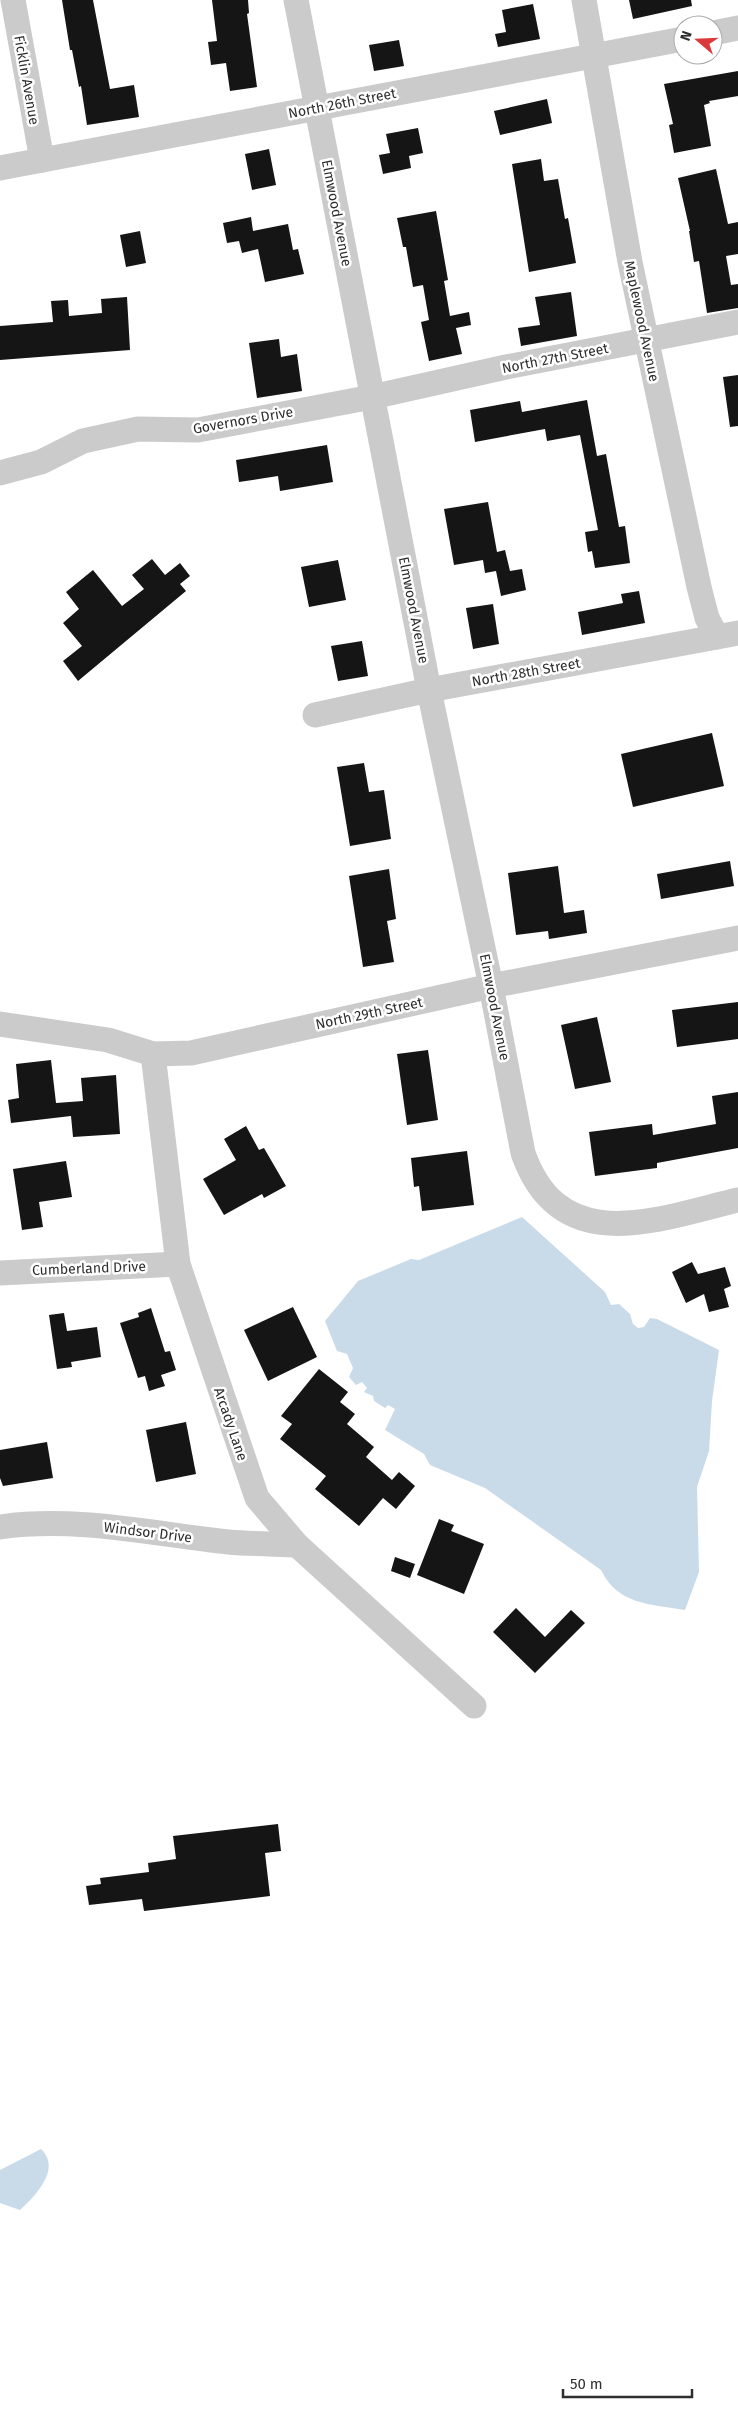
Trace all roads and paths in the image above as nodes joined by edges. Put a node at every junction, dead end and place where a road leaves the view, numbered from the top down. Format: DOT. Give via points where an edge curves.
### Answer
graph roads {
  1 [pos="13,0"];
  2 [pos="296,0"];
  3 [pos="584,0"];
  4 [pos="738,28"];
  5 [pos="723,31"];
  6 [pos="673,40"];
  7 [pos="594,56"];
  8 [pos="317,108"];
  9 [pos="42,160"];
  10 [pos="0,168"];
  11 [pos="738,322"];
  12 [pos="646,340"];
  13 [pos="372,397"];
  14 [pos="0,473"];
  15 [pos="728,635"];
  16 [pos="429,690"];
  17 [pos="315,715"];
  18 [pos="738,938"];
  19 [pos="491,986"];
  20 [pos="0,1024"];
  21 [pos="153,1054"];
  22 [pos="738,1200"];
  23 [pos="178,1264"];
  24 [pos="0,1273"];
  25 [pos="0,1527"];
  26 [pos="297,1545"];
  27 [pos="474,1706"];
  1 -- 9 [label="street, Ficklin Avenue"];
  2 -- 8 [label="street, Elmwood Avenue"];
  3 -- 7 [label="street, Maplewood Avenue"];
  4 -- 5 [label="street"];
  6 -- 7 [label="street, North 26th Street"];
  7 -- 8 [label="street, North 26th Street"];
  7 -- 12 [label="street, Maplewood Avenue"];
  8 -- 9 [label="street, North 26th Street"];
  8 -- 13 [label="street, Elmwood Avenue"];
  9 -- 10 [label="street, North 26th Street"];
  11 -- 12 [label="street, North 27th Street"];
  12 -- 13 [label="street, North 27th Street"];
  12 -- 15 [label="street, Maplewood Avenue" via="698,587 708,618"];
  13 -- 14 [label="street, Governors Drive" via="198,430 138,429 83,441 41,462"];
  13 -- 16 [label="street, Elmwood Avenue"];
  15 -- 16 [label="street, North 28th Street"];
  16 -- 17 [label="street, North 28th Street"];
  16 -- 19 [label="street, Elmwood Avenue"];
  18 -- 19 [label="street, North 29th Street"];
  19 -- 21 [label="street, North 29th Street" via="192,1053"];
  19 -- 22 [label="street, Elmwood Avenue" via="522,1153 530,1173 561,1208 571,1216 600,1224 634,1224"];
  20 -- 21 [label="street, North 29th Street" via="108,1040"];
  21 -- 23 [label="street, Arcady Lane"];
  23 -- 24 [label="street, Cumberland Drive"];
  23 -- 26 [label="street, Arcady Lane" via="257,1498"];
  25 -- 26 [label="street, Windsor Drive" via="30,1523 90,1525 230,1542"];
  26 -- 27 [label="street, Arcady Lane"];
}
